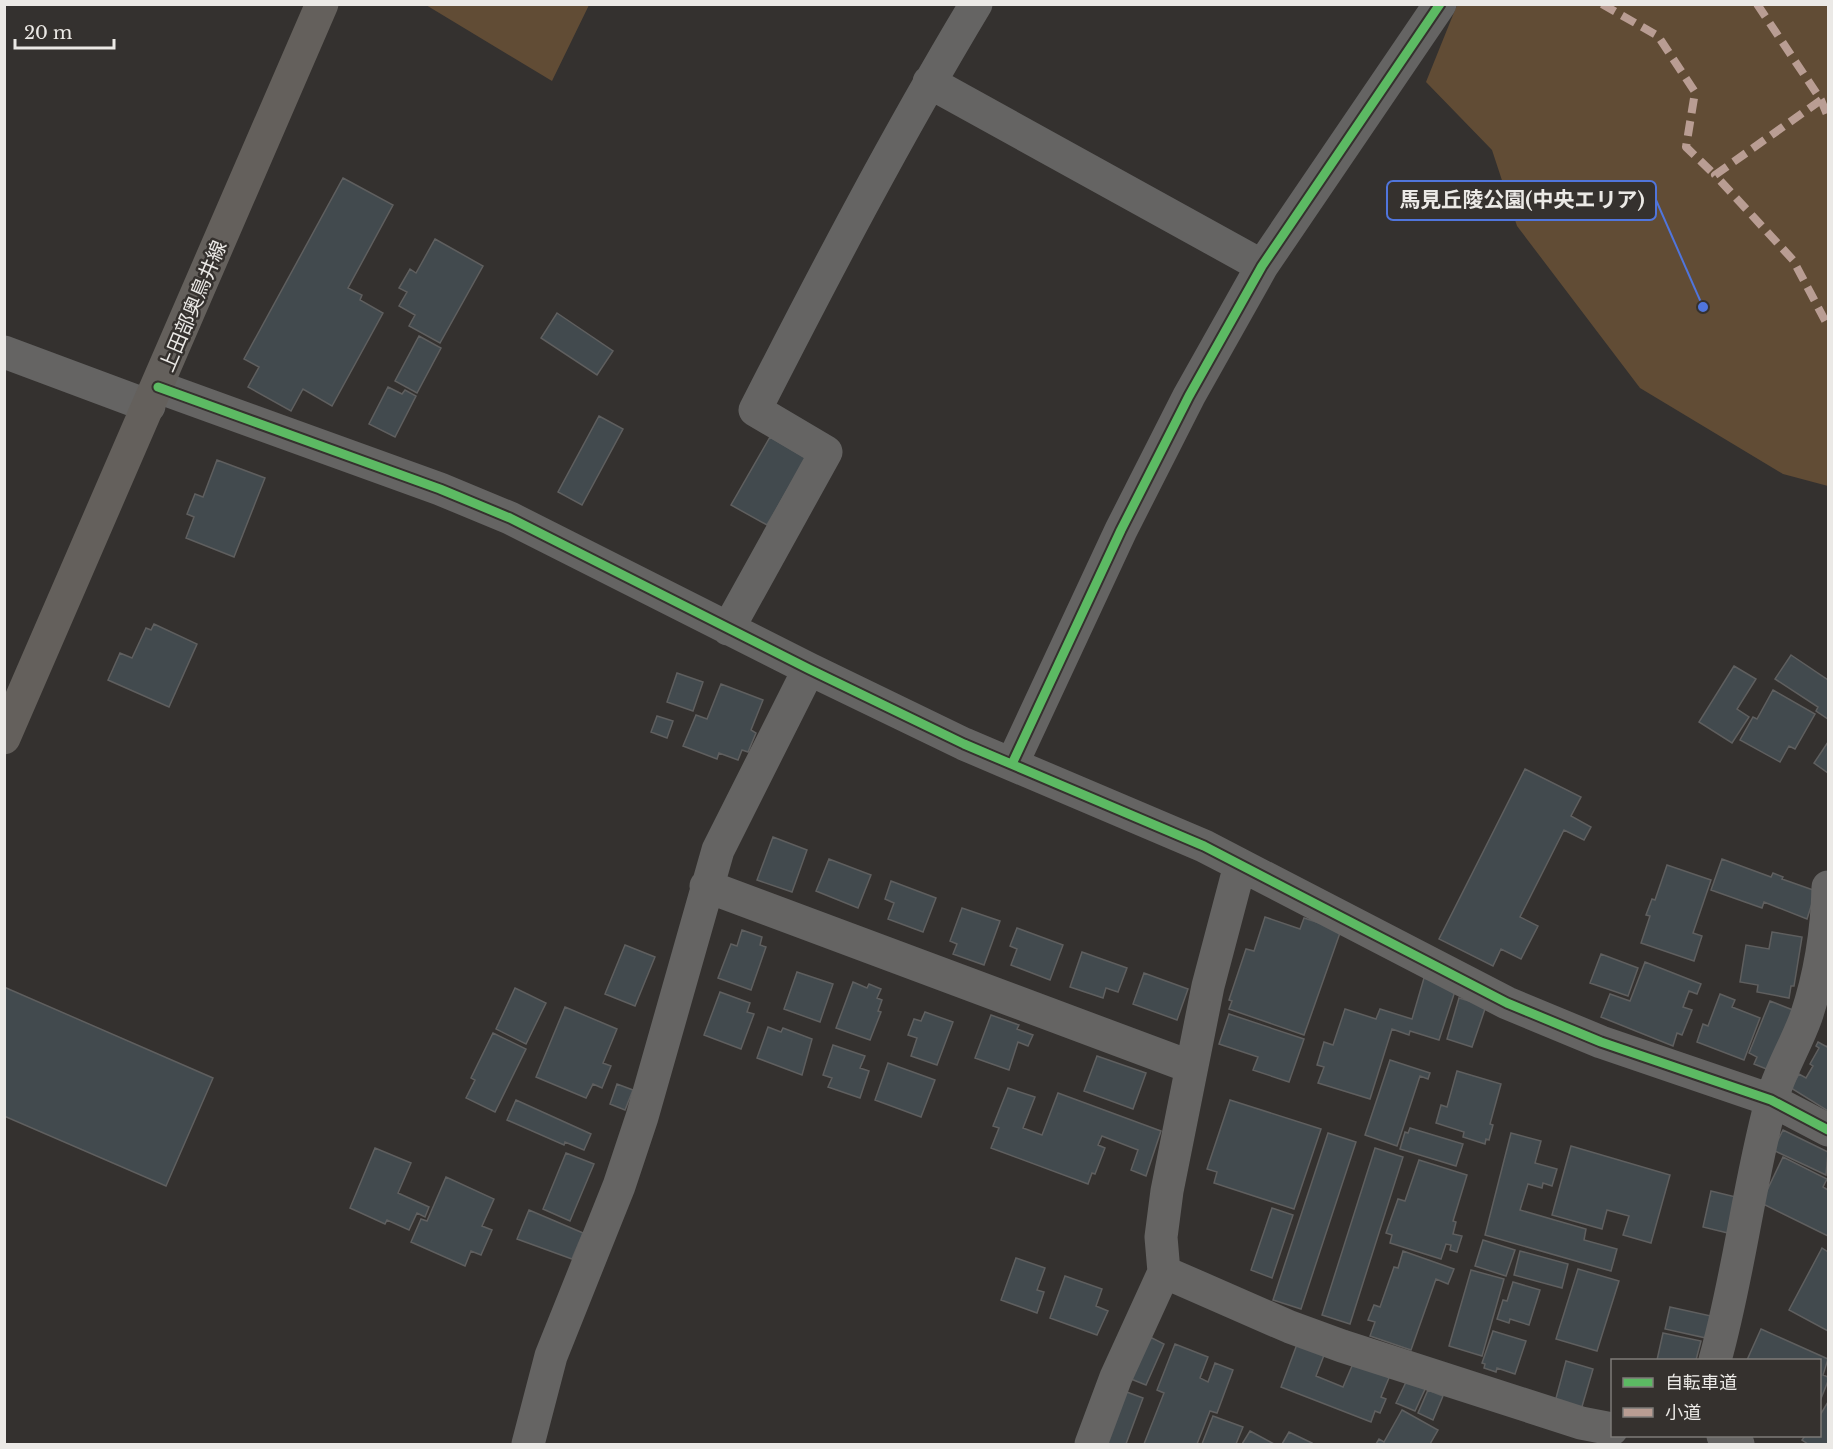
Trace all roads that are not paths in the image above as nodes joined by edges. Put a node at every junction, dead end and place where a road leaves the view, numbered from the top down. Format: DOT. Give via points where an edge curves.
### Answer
graph roads {
  1 [pos="322,4"];
  2 [pos="976,4"];
  3 [pos="1440,4"];
  4 [pos="929,82"];
  5 [pos="1262,266"];
  6 [pos="4,352"];
  7 [pos="154,397"];
  8 [pos="728,629"];
  9 [pos="809,669"];
  10 [pos="4,738"];
  11 [pos="1012,764"];
  12 [pos="1240,865"];
  13 [pos="706,886"];
  14 [pos="1828,887"];
  15 [pos="1191,1066"];
  16 [pos="1772,1100"];
  17 [pos="1828,1130"];
  18 [pos="1164,1272"];
  19 [pos="1715,1359"];
  20 [pos="1609,1434"];
  21 [pos="528,1444"];
  22 [pos="1091,1444"];
  1 -- 7 [label="street, 上田部奥鳥井線"];
  2 -- 4 [label="street"];
  3 -- 5 [label="street"];
  4 -- 5 [label="street"];
  4 -- 8 [label="street" via="755,410 826,452"];
  5 -- 11 [label="street" via="1121,530"];
  6 -- 7 [label="street"];
  7 -- 8 [label="street" via="440,489 510,519"];
  7 -- 10 [label="street, 上田部奥鳥井線"];
  8 -- 9 [label="street"];
  9 -- 11 [label="street"];
  9 -- 13 [label="street" via="732,818"];
  11 -- 12 [label="street" via="1162,827"];
  12 -- 15 [label="street" via="1218,940"];
  12 -- 16 [label="street" via="1552,1024"];
  13 -- 15 [label="street"];
  13 -- 21 [label="street" via="642,1117 619,1186 551,1356"];
  14 -- 16 [label="street" via="1818,973 1806,1017"];
  15 -- 18 [label="street" via="1161,1236"];
  16 -- 17 [label="street"];
  16 -- 19 [label="street" via="1729,1312"];
  18 -- 20 [label="street" via="1342,1346"];
  18 -- 22 [label="street" via="1116,1377"];
}
